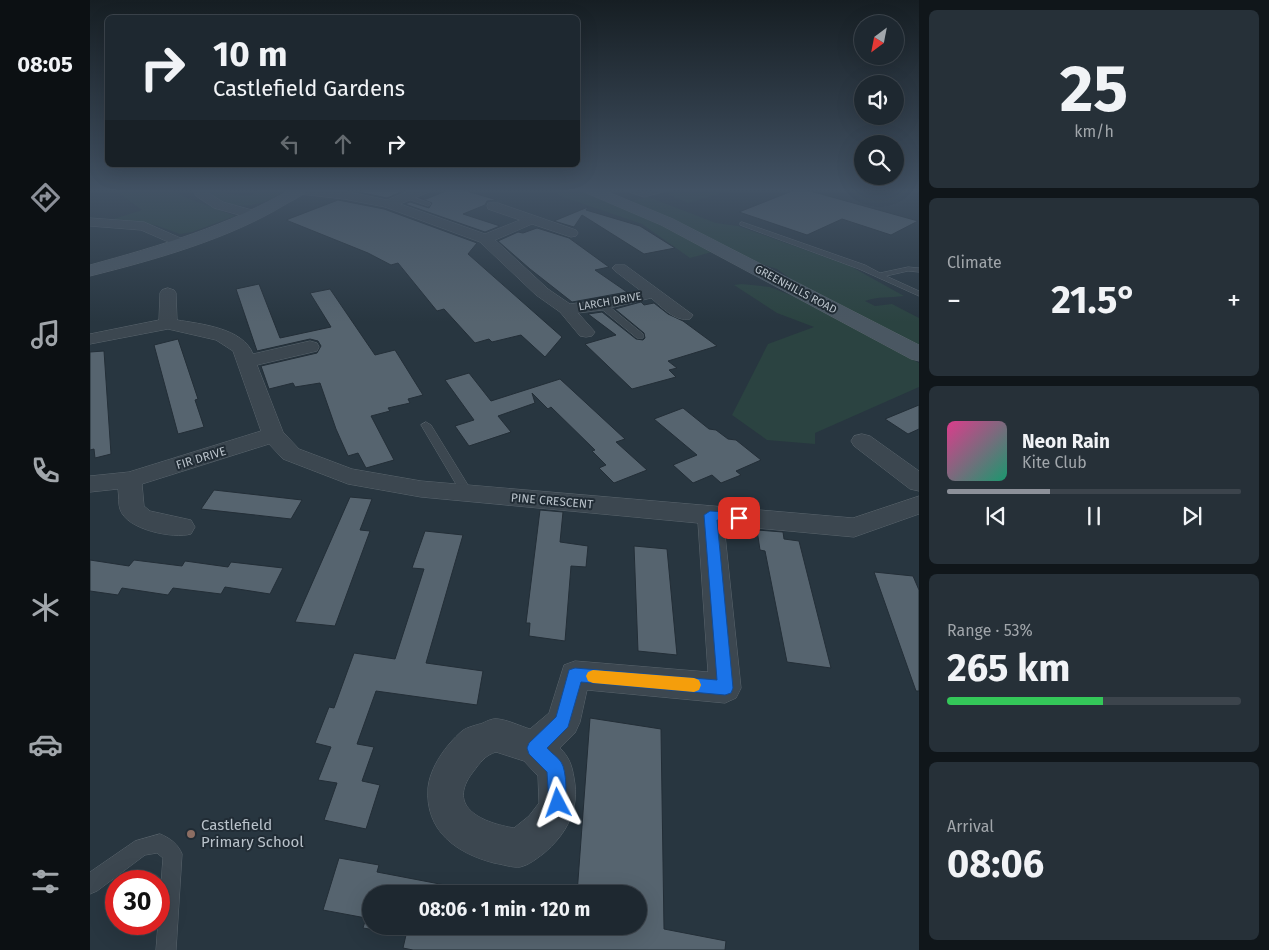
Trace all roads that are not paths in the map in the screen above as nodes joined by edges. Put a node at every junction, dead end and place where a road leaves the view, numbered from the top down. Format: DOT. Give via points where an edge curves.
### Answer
graph roads {
  1 [pos="160,233"];
  2 [pos="206,233"];
  3 [pos="469,233"];
  4 [pos="499,233"];
  5 [pos="689,233"];
  6 [pos="768,233"];
  7 [pos="485,239"];
  8 [pos="180,243"];
  9 [pos="620,268"];
  10 [pos="919,270"];
  11 [pos="90,271"];
  12 [pos="879,275"];
  13 [pos="168,293"];
  14 [pos="653,293"];
  15 [pos="919,294"];
  16 [pos="602,305"];
  17 [pos="567,309"];
  18 [pos="684,315"];
  19 [pos="168,324"];
  20 [pos="586,332"];
  21 [pos="640,336"];
  22 [pos="90,339"];
  23 [pos="310,347"];
  24 [pos="919,354"];
  25 [pos="247,361"];
  26 [pos="426,426"];
  27 [pos="273,436"];
  28 [pos="862,441"];
  29 [pos="130,480"];
  30 [pos="919,483"];
  31 [pos="90,484"];
  32 [pos="467,493"];
  33 [pos="919,505"];
  34 [pos="710,515"];
  35 [pos="182,527"];
  36 [pos="535,748"];
  37 [pos="90,884"];
  38 [pos="166,950"];
  1 -- 8 [label="street"];
  2 -- 8 [label="street"];
  3 -- 7 [label="street, LARCH DRIVE"];
  4 -- 7 [label="street"];
  5 -- 24 [label="street, GREENHILLS ROAD"];
  6 -- 12 [label="lane"];
  7 -- 17 [label="street, LARCH DRIVE" via="542,292"];
  8 -- 11 [label="street"];
  9 -- 14 [label="street, LARCH DRIVE"];
  10 -- 12 [label="lane"];
  12 -- 15 [label="lane"];
  13 -- 19 [label="street"];
  14 -- 16 [label="street, LARCH DRIVE"];
  14 -- 18 [label="street, LARCH DRIVE"];
  16 -- 17 [label="street, LARCH DRIVE"];
  16 -- 21 [label="lane"];
  17 -- 20 [label="street, LARCH DRIVE"];
  19 -- 22 [label="street, PINE CRESCENT"];
  19 -- 25 [label="street, PINE CRESCENT" via="198,328 222,336 241,348"];
  23 -- 25 [label="street"];
  25 -- 27 [label="street, PINE CRESCENT"];
  26 -- 32 [label="lane"];
  27 -- 29 [label="street, FIR DRIVE"];
  27 -- 32 [label="street, PINE CRESCENT" via="291,454 348,476 421,489"];
  28 -- 30 [label="street"];
  29 -- 31 [label="street, FIR DRIVE"];
  29 -- 35 [label="street" via="132,509 142,519"];
  32 -- 34 [label="street, PINE CRESCENT"];
  33 -- 34 [label="street, PINE CRESCENT" via="854,528"];
  34 -- 36 [label="street" via="725,688 575,675 562,722"];
  37 -- 38 [label="lane" via="141,847 160,843 173,854"];
}
